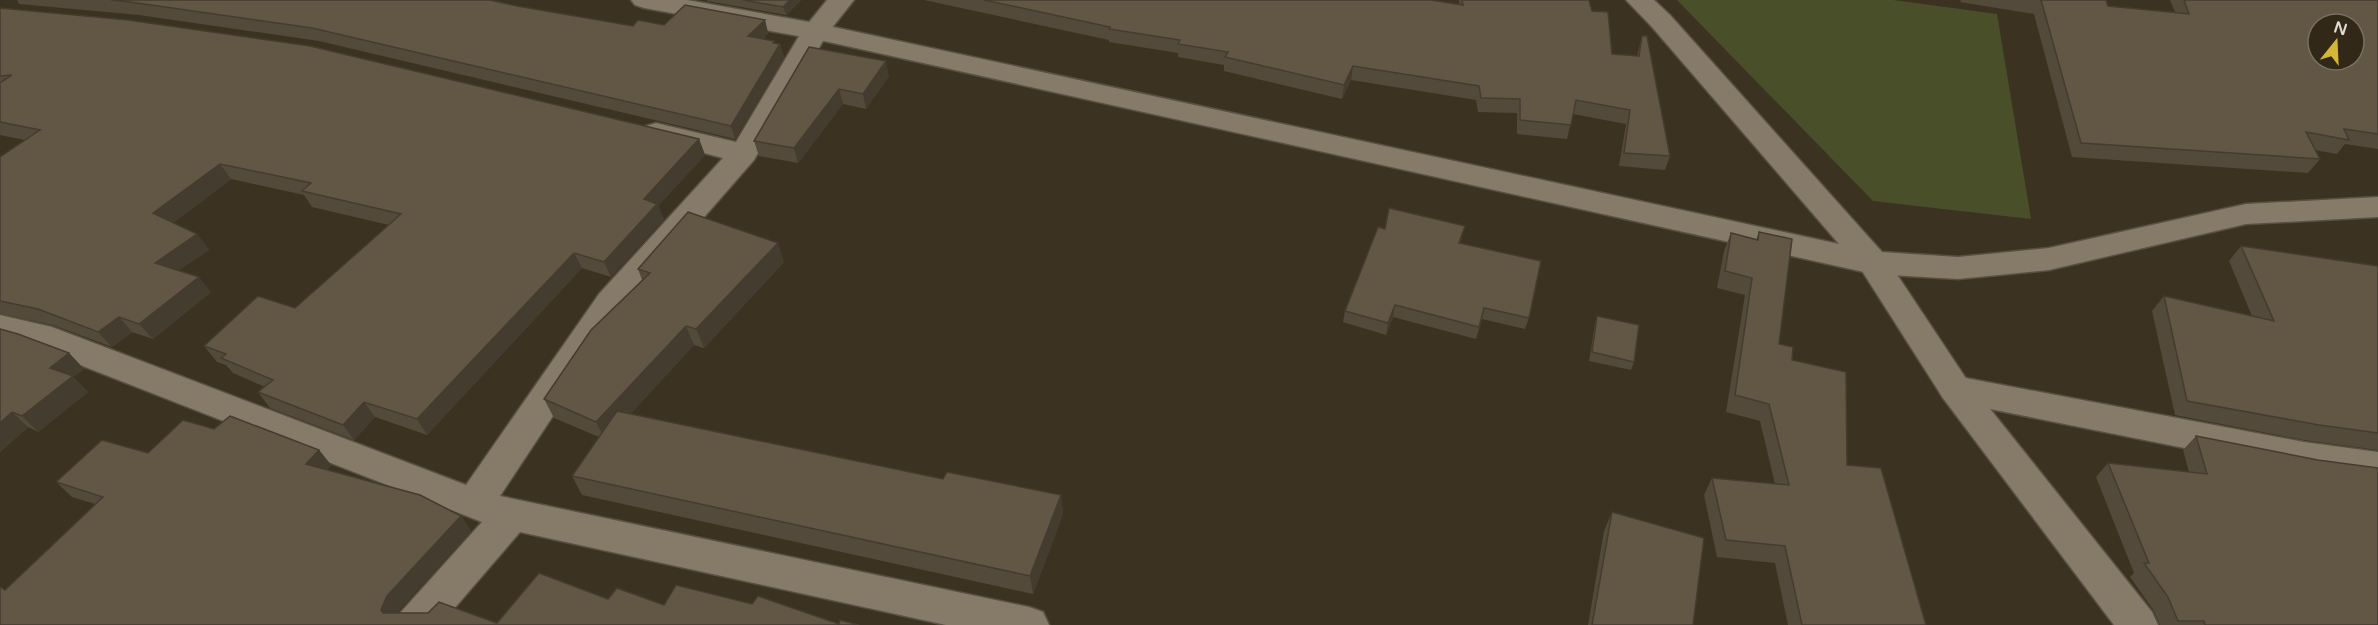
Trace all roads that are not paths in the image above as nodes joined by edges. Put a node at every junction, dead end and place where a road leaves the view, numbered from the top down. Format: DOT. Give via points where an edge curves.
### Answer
graph roads {
  1 [pos="644,0"];
  2 [pos="841,0"];
  3 [pos="1639,0"];
  4 [pos="815,31"];
  5 [pos="629,125"];
  6 [pos="744,153"];
  7 [pos="2378,207"];
  8 [pos="1873,263"];
  9 [pos="0,327"];
  10 [pos="1955,389"];
  11 [pos="2378,467"];
  12 [pos="474,504"];
  13 [pos="512,515"];
  14 [pos="415,625"];
  15 [pos="1029,625"];
  16 [pos="2138,625"];
  1 -- 4 [label="street"];
  2 -- 4 [label="street"];
  3 -- 8 [label="street"];
  4 -- 6 [label="street"];
  4 -- 8 [label="street"];
  5 -- 6 [label="street"];
  6 -- 12 [label="street" via="610,302"];
  7 -- 8 [label="street" via="2246,214 2049,259 1958,268"];
  8 -- 10 [label="street"];
  9 -- 12 [label="street" via="39,336"];
  10 -- 11 [label="street" via="2304,457"];
  10 -- 16 [label="street"];
  12 -- 13 [label="street"];
  13 -- 14 [label="street"];
  13 -- 15 [label="street"];
}
